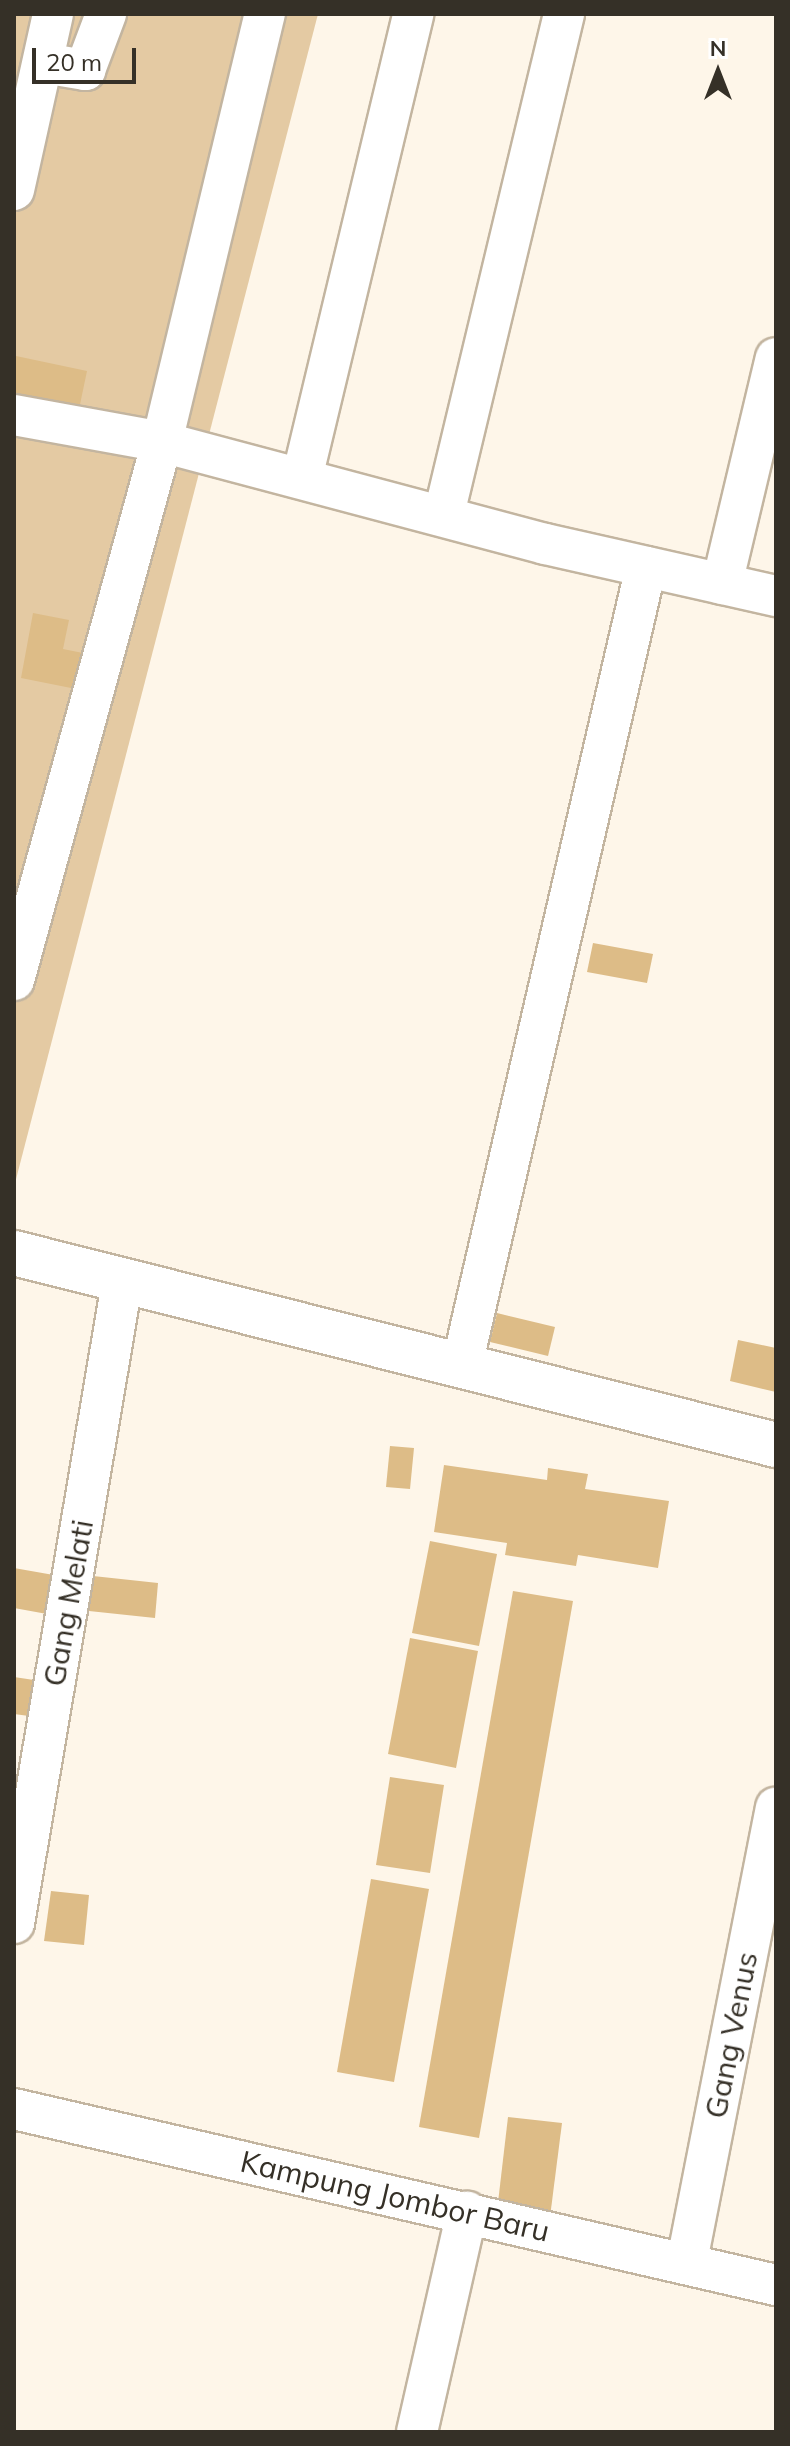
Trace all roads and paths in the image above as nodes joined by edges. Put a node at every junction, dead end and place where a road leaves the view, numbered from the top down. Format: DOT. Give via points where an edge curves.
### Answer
graph roads {
  1 [pos="53,14"];
  2 [pos="106,14"];
  3 [pos="265,14"];
  4 [pos="413,14"];
  5 [pos="564,14"];
  6 [pos="43,63"];
  7 [pos="14,190"];
  8 [pos="776,358"];
  9 [pos="14,415"];
  10 [pos="162,442"];
  11 [pos="302,478"];
  12 [pos="444,514"];
  13 [pos="646,567"];
  14 [pos="722,584"];
  15 [pos="776,596"];
  16 [pos="14,980"];
  17 [pos="14,1253"];
  18 [pos="122,1283"];
  19 [pos="462,1365"];
  20 [pos="776,1445"];
  21 [pos="776,1808"];
  22 [pos="14,1923"];
  23 [pos="14,2109"];
  24 [pos="467,2212"];
  25 [pos="687,2261"];
  26 [pos="776,2285"];
  27 [pos="417,2432"];
  1 -- 6 [label="street"];
  2 -- 6 [label="street" via="85,70"];
  3 -- 10 [label="street"];
  4 -- 11 [label="street"];
  5 -- 12 [label="street"];
  6 -- 7 [label="street"];
  8 -- 14 [label="street"];
  9 -- 10 [label="street"];
  10 -- 11 [label="street"];
  10 -- 16 [label="street"];
  11 -- 12 [label="street"];
  12 -- 13 [label="street"];
  13 -- 14 [label="street"];
  13 -- 19 [label="street"];
  14 -- 15 [label="street"];
  17 -- 18 [label="street"];
  18 -- 19 [label="street"];
  18 -- 22 [label="street, Gang Melati"];
  19 -- 20 [label="street"];
  21 -- 25 [label="street, Gang Venus"];
  23 -- 24 [label="street, Kampung Jombor Baru"];
  24 -- 25 [label="street, Kampung Jombor Baru"];
  24 -- 27 [label="street"];
  25 -- 26 [label="street, Kampung Jombor Baru"];
}
